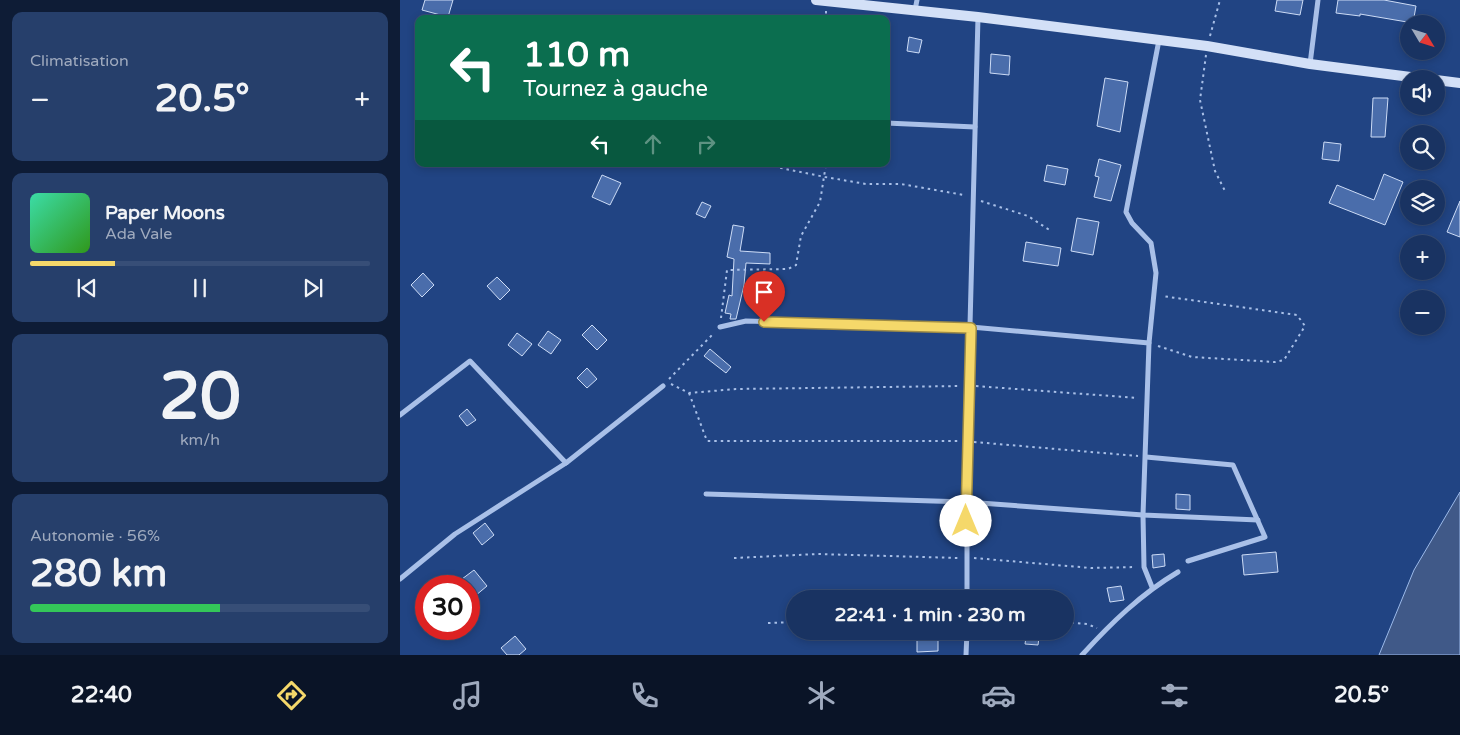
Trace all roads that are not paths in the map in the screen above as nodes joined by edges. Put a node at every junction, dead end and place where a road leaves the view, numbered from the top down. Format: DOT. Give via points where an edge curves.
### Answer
graph roads {
  1 [pos="816,0"];
  2 [pos="1318,0"];
  3 [pos="916,5"];
  4 [pos="978,17"];
  5 [pos="1159,40"];
  6 [pos="1310,64"];
  7 [pos="1400,76"];
  8 [pos="1445,81"];
  9 [pos="1460,83"];
  10 [pos="890,123"];
  11 [pos="976,127"];
  12 [pos="720,327"];
  13 [pos="971,328"];
  14 [pos="1148,343"];
  15 [pos="663,386"];
  16 [pos="400,415"];
  17 [pos="1146,456"];
  18 [pos="566,463"];
  19 [pos="706,494"];
  20 [pos="966,502"];
  21 [pos="1143,515"];
  22 [pos="1258,520"];
  23 [pos="1188,561"];
  24 [pos="1178,572"];
  25 [pos="400,579"];
  26 [pos="1152,587"];
  27 [pos="968,590"];
  28 [pos="967,640"];
  29 [pos="966,655"];
  30 [pos="1082,655"];
  1 -- 3 [label="main road"];
  2 -- 6 [label="street"];
  3 -- 4 [label="main road"];
  4 -- 5 [label="main road"];
  4 -- 11 [label="street"];
  5 -- 6 [label="main road"];
  5 -- 14 [label="street" via="1126,212 1151,243 1156,273"];
  6 -- 7 [label="main road"];
  8 -- 9 [label="main road"];
  10 -- 11 [label="street"];
  11 -- 13 [label="street"];
  12 -- 13 [label="street" via="746,321"];
  13 -- 14 [label="street"];
  13 -- 20 [label="street"];
  14 -- 17 [label="street"];
  15 -- 18 [label="street"];
  16 -- 18 [label="street" via="470,361"];
  17 -- 21 [label="street"];
  17 -- 22 [label="street" via="1234,465"];
  18 -- 25 [label="street" via="455,534"];
  19 -- 20 [label="street"];
  20 -- 21 [label="street"];
  20 -- 27 [label="street"];
  21 -- 22 [label="street"];
  21 -- 26 [label="street" via="1144,567"];
  22 -- 23 [label="street" via="1265,537"];
  24 -- 26 [label="street"];
  26 -- 30 [label="street"];
  28 -- 29 [label="street"];
}
